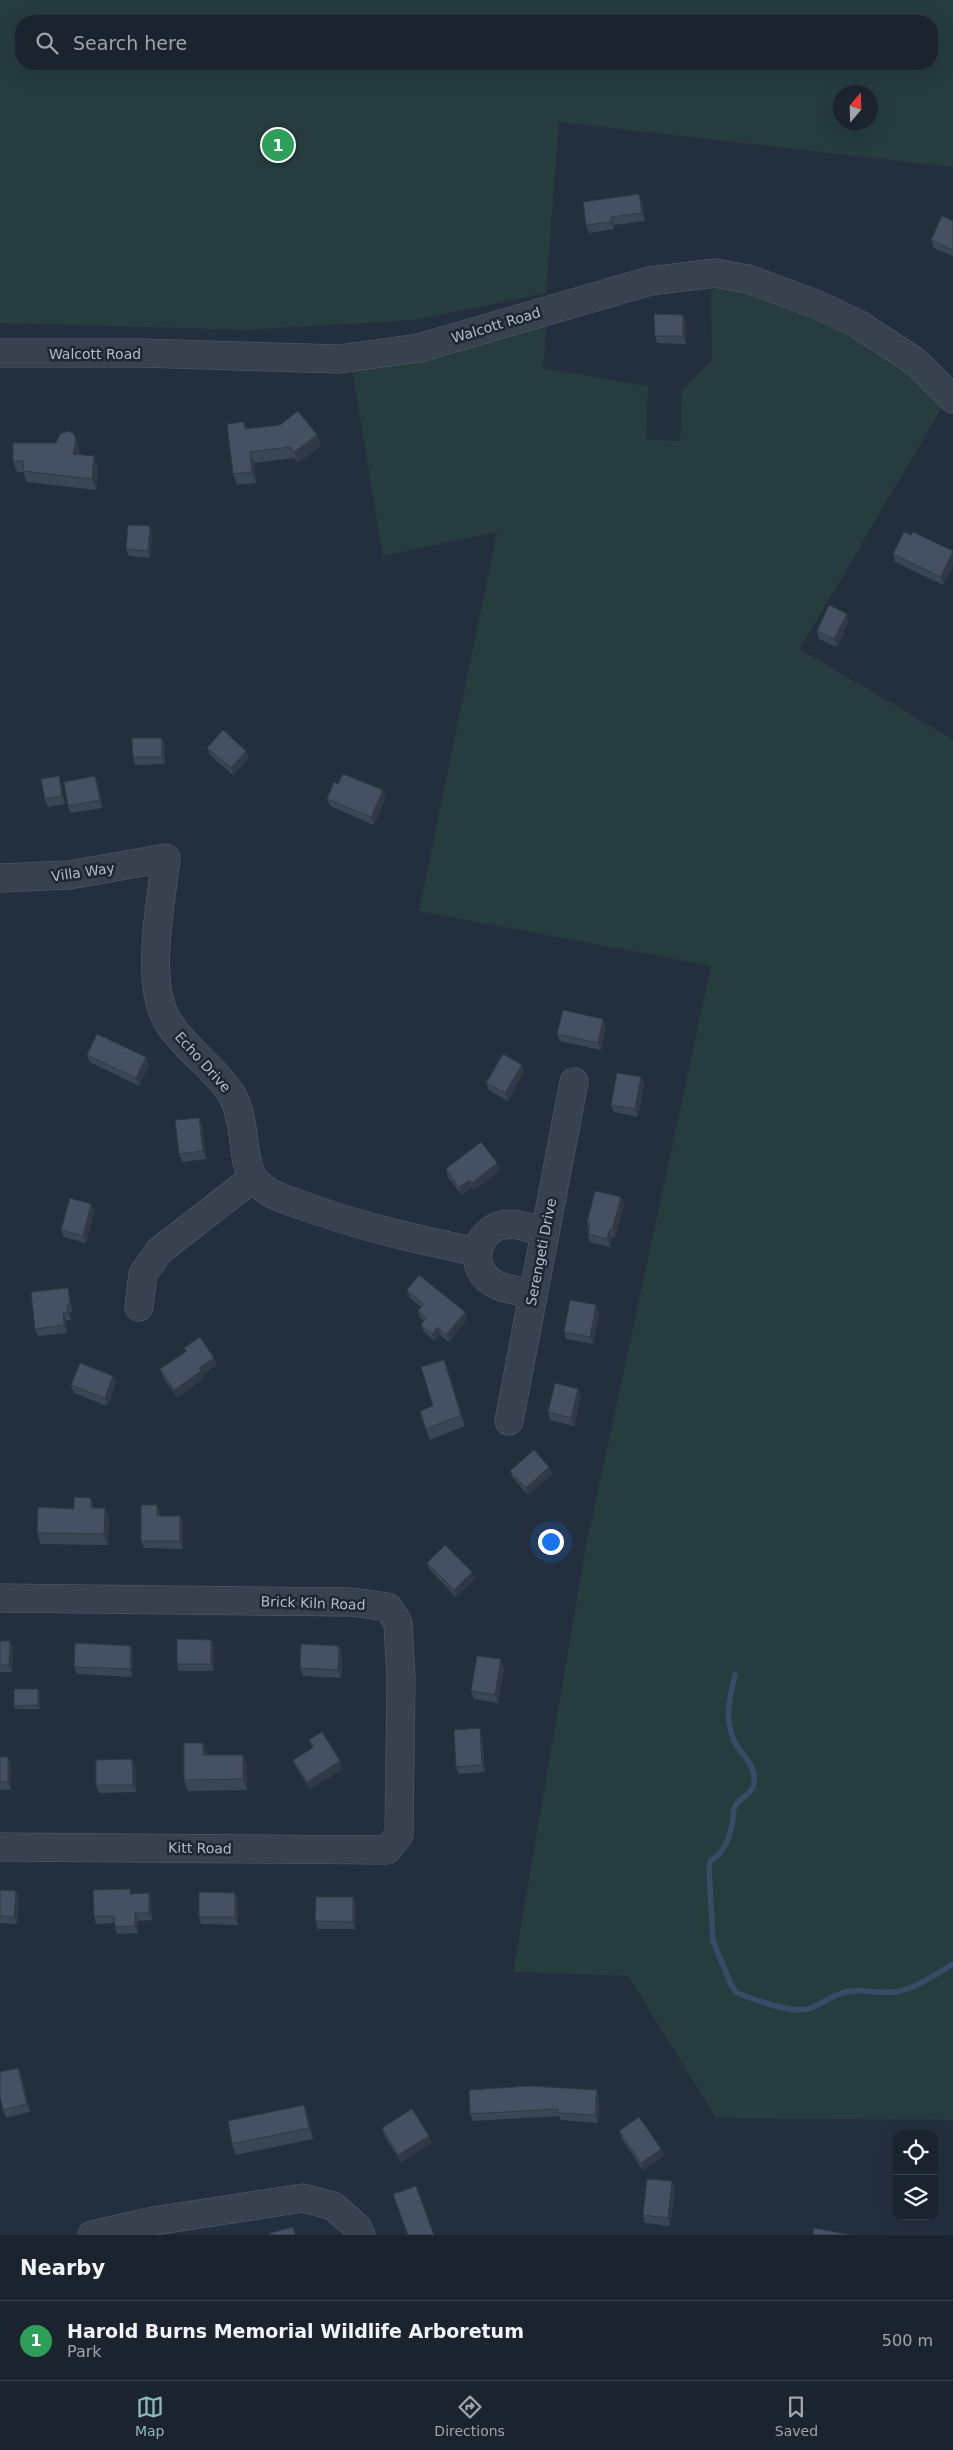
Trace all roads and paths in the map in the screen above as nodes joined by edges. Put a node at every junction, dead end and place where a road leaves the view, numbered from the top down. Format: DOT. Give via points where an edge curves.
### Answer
graph roads {
  1 [pos="0,353"];
  2 [pos="953,399"];
  3 [pos="166,858"];
  4 [pos="0,878"];
  5 [pos="574,1082"];
  6 [pos="253,1178"];
  7 [pos="545,1232"];
  8 [pos="478,1252"];
  9 [pos="533,1294"];
  10 [pos="139,1307"];
  11 [pos="509,1421"];
  12 [pos="0,1598"];
  13 [pos="395,1840"];
  14 [pos="0,1847"];
  15 [pos="92,2235"];
  16 [pos="361,2235"];
  1 -- 2 [label="street, Walcott Road" via="339,359 419,348 650,281 715,273 748,279 816,304 858,324 916,362"];
  3 -- 4 [label="street, Villa Way" via="69,875"];
  3 -- 6 [label="street, Echo Drive" via="155,968 160,1007 169,1025 236,1100"];
  5 -- 7 [label="street, Serengeti Drive"];
  6 -- 8 [label="street" via="275,1196 350,1222"];
  6 -- 10 [label="street" via="159,1251 143,1274"];
  7 -- 8 [label="street" via="504,1224 484,1236"];
  7 -- 9 [label="street, Serengeti Drive"];
  8 -- 9 [label="street" via="480,1270 487,1279"];
  9 -- 11 [label="street, Serengeti Drive"];
  12 -- 13 [label="street, Brick Kiln Road" via="351,1602 388,1607 398,1623 402,1678 399,1835"];
  13 -- 14 [label="street, Kitt Road" via="387,1850"];
  15 -- 16 [label="street" via="154,2220 303,2198 333,2206 358,2228"];
}
